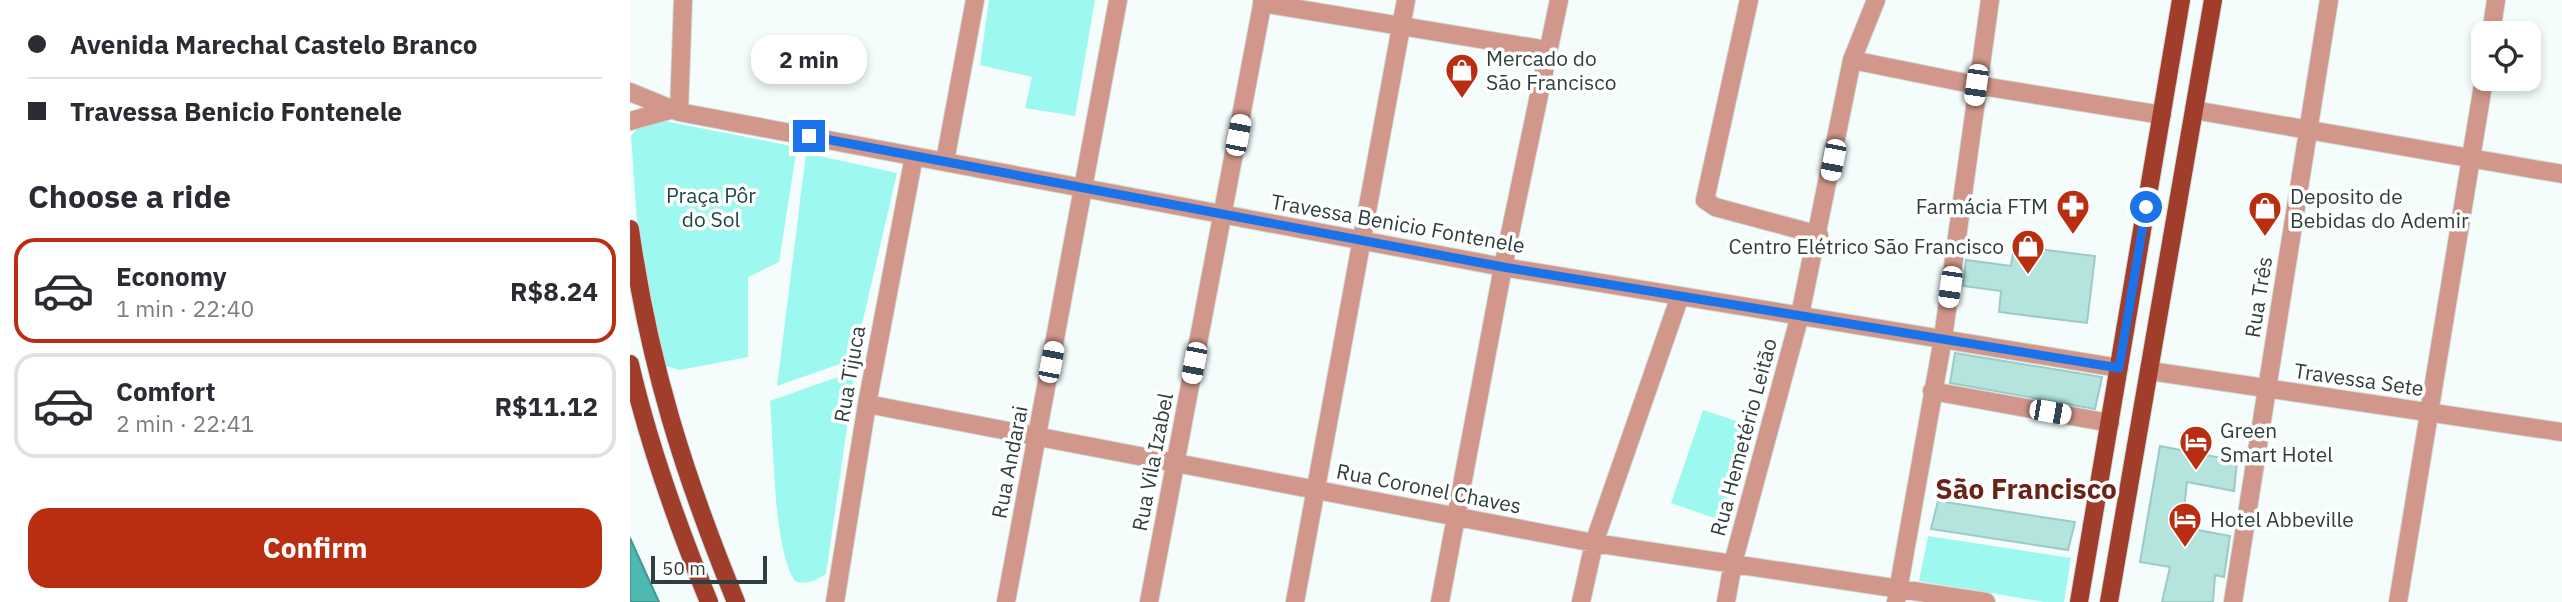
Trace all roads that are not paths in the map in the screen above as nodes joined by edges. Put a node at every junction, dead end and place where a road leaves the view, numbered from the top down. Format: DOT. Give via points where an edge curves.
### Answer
graph roads {
  1 [pos="683,0"];
  2 [pos="975,0"];
  3 [pos="1118,0"];
  4 [pos="1406,0"];
  5 [pos="1559,0"];
  6 [pos="1749,0"];
  7 [pos="1876,0"];
  8 [pos="1990,0"];
  9 [pos="2181,0"];
  10 [pos="2213,0"];
  11 [pos="2329,0"];
  12 [pos="2496,0"];
  13 [pos="1263,1"];
  14 [pos="2493,21"];
  15 [pos="1401,26"];
  16 [pos="1547,50"];
  17 [pos="1852,60"];
  18 [pos="1976,85"];
  19 [pos="2482,91"];
  20 [pos="630,92"];
  21 [pos="2194,110"];
  22 [pos="675,111"];
  23 [pos="2162,115"];
  24 [pos="630,121"];
  25 [pos="2309,130"];
  26 [pos="914,156"];
  27 [pos="2471,158"];
  28 [pos="945,161"];
  29 [pos="2562,174"];
  30 [pos="1084,188"];
  31 [pos="1223,215"];
  32 [pos="630,229"];
  33 [pos="1819,235"];
  34 [pos="1362,239"];
  35 [pos="1503,267"];
  36 [pos="1680,296"];
  37 [pos="1800,315"];
  38 [pos="1943,338"];
  39 [pos="630,364"];
  40 [pos="2119,368"];
  41 [pos="2150,371"];
  42 [pos="2266,389"];
  43 [pos="1932,391"];
  44 [pos="867,404"];
  45 [pos="2428,413"];
  46 [pos="2110,423"];
  47 [pos="2562,432"];
  48 [pos="1037,437"];
  49 [pos="1174,463"];
  50 [pos="1315,490"];
  51 [pos="1456,517"];
  52 [pos="677,526"];
  53 [pos="1594,543"];
  54 [pos="1733,563"];
  55 [pos="1897,594"];
  56 [pos="709,602"];
  57 [pos="735,602"];
  58 [pos="835,602"];
  59 [pos="1006,602"];
  60 [pos="1149,602"];
  61 [pos="1295,602"];
  62 [pos="1440,602"];
  63 [pos="1581,602"];
  64 [pos="1726,602"];
  65 [pos="1986,602"];
  66 [pos="2079,602"];
  67 [pos="2109,602"];
  68 [pos="2233,602"];
  69 [pos="2398,602"];
  1 -- 22 [label="street"];
  2 -- 28 [label="street"];
  3 -- 30 [label="street, Rua Andarai"];
  4 -- 15 [label="street"];
  5 -- 16 [label="street"];
  6 -- 33 [label="street" via="1705,200 1715,207"];
  7 -- 17 [label="street, Rua Hemetério Leitão"];
  8 -- 18 [label="street"];
  9 -- 23 [label="main road"];
  10 -- 21 [label="main road"];
  11 -- 25 [label="street, Rua Três"];
  12 -- 14 [label="street"];
  13 -- 15 [label="street"];
  13 -- 31 [label="street, Rua Vila Izabel"];
  15 -- 16 [label="street"];
  15 -- 34 [label="street"];
  16 -- 35 [label="street"];
  17 -- 18 [label="street"];
  17 -- 33 [label="street, Rua Hemetério Leitão"];
  18 -- 23 [label="street"];
  18 -- 38 [label="street"];
  19 -- 27 [label="street"];
  20 -- 22 [label="street, Travessa Benicio Fontenele"];
  21 -- 25 [label="street"];
  21 -- 41 [label="main road"];
  22 -- 24 [label="street, Travessa Benicio Fontenele"];
  22 -- 26 [label="street, Travessa Benicio Fontenele"];
  23 -- 40 [label="main road"];
  25 -- 27 [label="street"];
  25 -- 42 [label="street, Rua Três"];
  26 -- 28 [label="street, Travessa Benicio Fontenele"];
  26 -- 44 [label="street, Rua Tijuca"];
  27 -- 29 [label="street"];
  27 -- 45 [label="street"];
  28 -- 30 [label="street, Travessa Benicio Fontenele"];
  30 -- 31 [label="street, Travessa Benicio Fontenele"];
  30 -- 48 [label="street, Rua Andarai"];
  31 -- 34 [label="street, Travessa Benicio Fontenele"];
  31 -- 49 [label="street, Rua Vila Izabel"];
  32 -- 57 [label="main road" via="640,300 665,408"];
  33 -- 37 [label="street, Rua Hemetério Leitão"];
  34 -- 35 [label="street, Travessa Benicio Fontenele"];
  34 -- 50 [label="street"];
  35 -- 36 [label="street, Travessa Benicio Fontenele"];
  35 -- 51 [label="street"];
  36 -- 37 [label="street, Travessa Benicio Fontenele"];
  36 -- 53 [label="street"];
  37 -- 38 [label="street, Travessa Benicio Fontenele"];
  37 -- 54 [label="street, Rua Hemetério Leitão"];
  38 -- 40 [label="street, Travessa Benicio Fontenele"];
  38 -- 43 [label="street"];
  39 -- 52 [label="main road"];
  40 -- 46 [label="main road"];
  41 -- 42 [label="street, Travessa Sete"];
  41 -- 67 [label="main road"];
  42 -- 45 [label="street, Travessa Sete"];
  42 -- 68 [label="street, Rua Três"];
  43 -- 46 [label="street"];
  43 -- 55 [label="street"];
  44 -- 48 [label="street, Rua Coronel Chaves"];
  44 -- 58 [label="street, Rua Tijuca"];
  45 -- 47 [label="street, Travessa Sete"];
  45 -- 69 [label="street"];
  46 -- 66 [label="main road"];
  48 -- 49 [label="street, Rua Coronel Chaves"];
  48 -- 59 [label="street, Rua Andarai"];
  49 -- 50 [label="street, Rua Coronel Chaves"];
  49 -- 60 [label="street, Rua Vila Izabel"];
  50 -- 51 [label="street, Rua Coronel Chaves"];
  50 -- 61 [label="street"];
  51 -- 53 [label="street, Rua Coronel Chaves"];
  51 -- 62 [label="street"];
  52 -- 56 [label="main road"];
  52 -- 57 [label="main road" via="695,524 722,588"];
  53 -- 54 [label="street, Rua Coronel Chaves"];
  53 -- 63 [label="street"];
  54 -- 55 [label="street, Rua Coronel Chaves"];
  54 -- 64 [label="street, Rua Hemetério Leitão"];
  55 -- 65 [label="street, Rua Coronel Chaves"];
}
